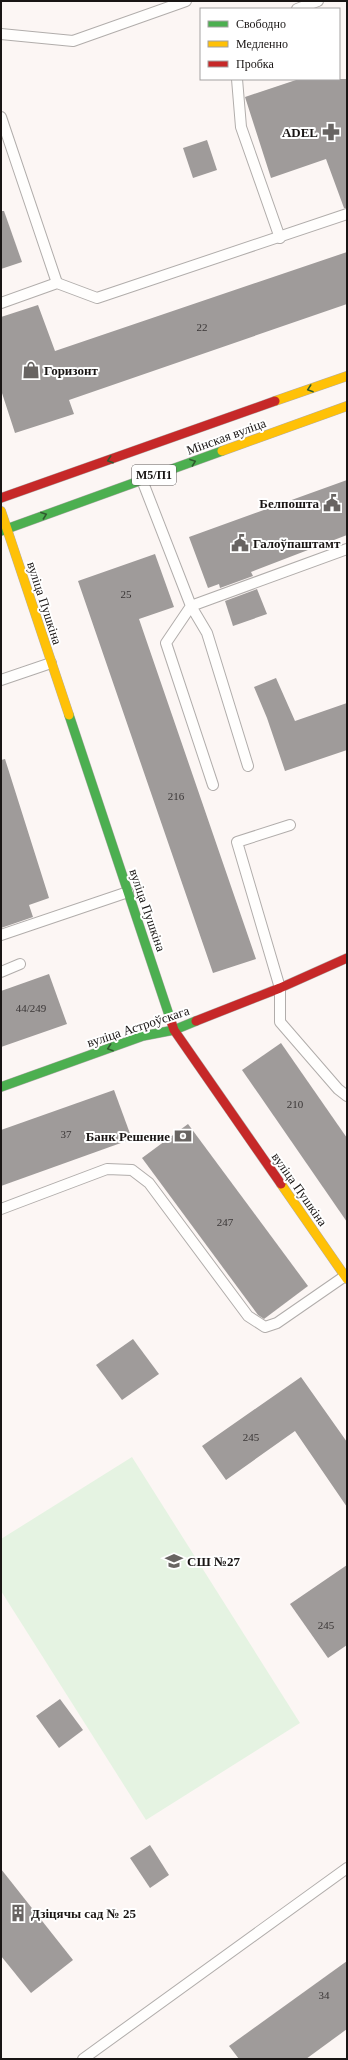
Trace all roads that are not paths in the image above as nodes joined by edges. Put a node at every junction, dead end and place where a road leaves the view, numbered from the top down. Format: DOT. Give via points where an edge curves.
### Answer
graph roads {
  1 [pos="186,1"];
  2 [pos="318,1"];
  3 [pos="300,8"];
  4 [pos="1,34"];
  5 [pos="238,80"];
  6 [pos="1,117"];
  7 [pos="347,214"];
  8 [pos="280,238"];
  9 [pos="57,283"];
  10 [pos="1,303"];
  11 [pos="347,376"];
  12 [pos="347,406"];
  13 [pos="142,480"];
  14 [pos="1,498"];
  15 [pos="1,511"];
  16 [pos="4,530"];
  17 [pos="347,549"];
  18 [pos="191,606"];
  19 [pos="51,663"];
  20 [pos="1,680"];
  21 [pos="248,766"];
  22 [pos="213,785"];
  23 [pos="290,825"];
  24 [pos="128,892"];
  25 [pos="1,935"];
  26 [pos="347,958"];
  27 [pos="20,964"];
  28 [pos="1,972"];
  29 [pos="280,988"];
  30 [pos="174,1030"];
  31 [pos="1,1086"];
  32 [pos="347,1096"];
  33 [pos="1,1209"];
  34 [pos="346,1277"];
  35 [pos="347,1868"];
  36 [pos="83,2059"];
  1 -- 4 [label="lane" via="73,41"];
  2 -- 3 [label="lane"];
  5 -- 8 [label="lane" via="241,127"];
  6 -- 9 [label="lane"];
  7 -- 8 [label="lane"];
  8 -- 9 [label="lane" via="97,298"];
  9 -- 10 [label="lane"];
  11 -- 14 [label="main road, Мінская вуліца / М5/П1, one-way"];
  13 -- 12 [label="main road, Мінская вуліца / М5/П1, one-way"];
  16 -- 13 [label="main road, Мінская вуліца / М5/П1, one-way"];
  13 -- 18 [label="lane"];
  15 -- 16 [label="main road, вуліца Пушкіна"];
  16 -- 19 [label="main road, вуліца Пушкіна"];
  17 -- 18 [label="lane"];
  18 -- 21 [label="lane" via="207,633"];
  18 -- 22 [label="lane" via="166,644"];
  19 -- 20 [label="lane"];
  19 -- 24 [label="main road, вуліца Пушкіна"];
  23 -- 29 [label="lane" via="237,842"];
  24 -- 25 [label="lane"];
  24 -- 30 [label="main road, вуліца Пушкіна"];
  26 -- 29 [label="main road, вуліца Астроўскага"];
  27 -- 28 [label="lane"];
  29 -- 30 [label="main road, вуліца Астроўскага"];
  29 -- 32 [label="lane" via="280,1022"];
  30 -- 31 [label="main road, вуліца Астроўскага, one-way" via="143,1036"];
  30 -- 34 [label="main road, вуліца Пушкіна"];
  33 -- 34 [label="lane" via="106,1169 132,1170 149,1183 248,1316 264,1327 277,1323"];
  35 -- 36 [label="lane"];
}
